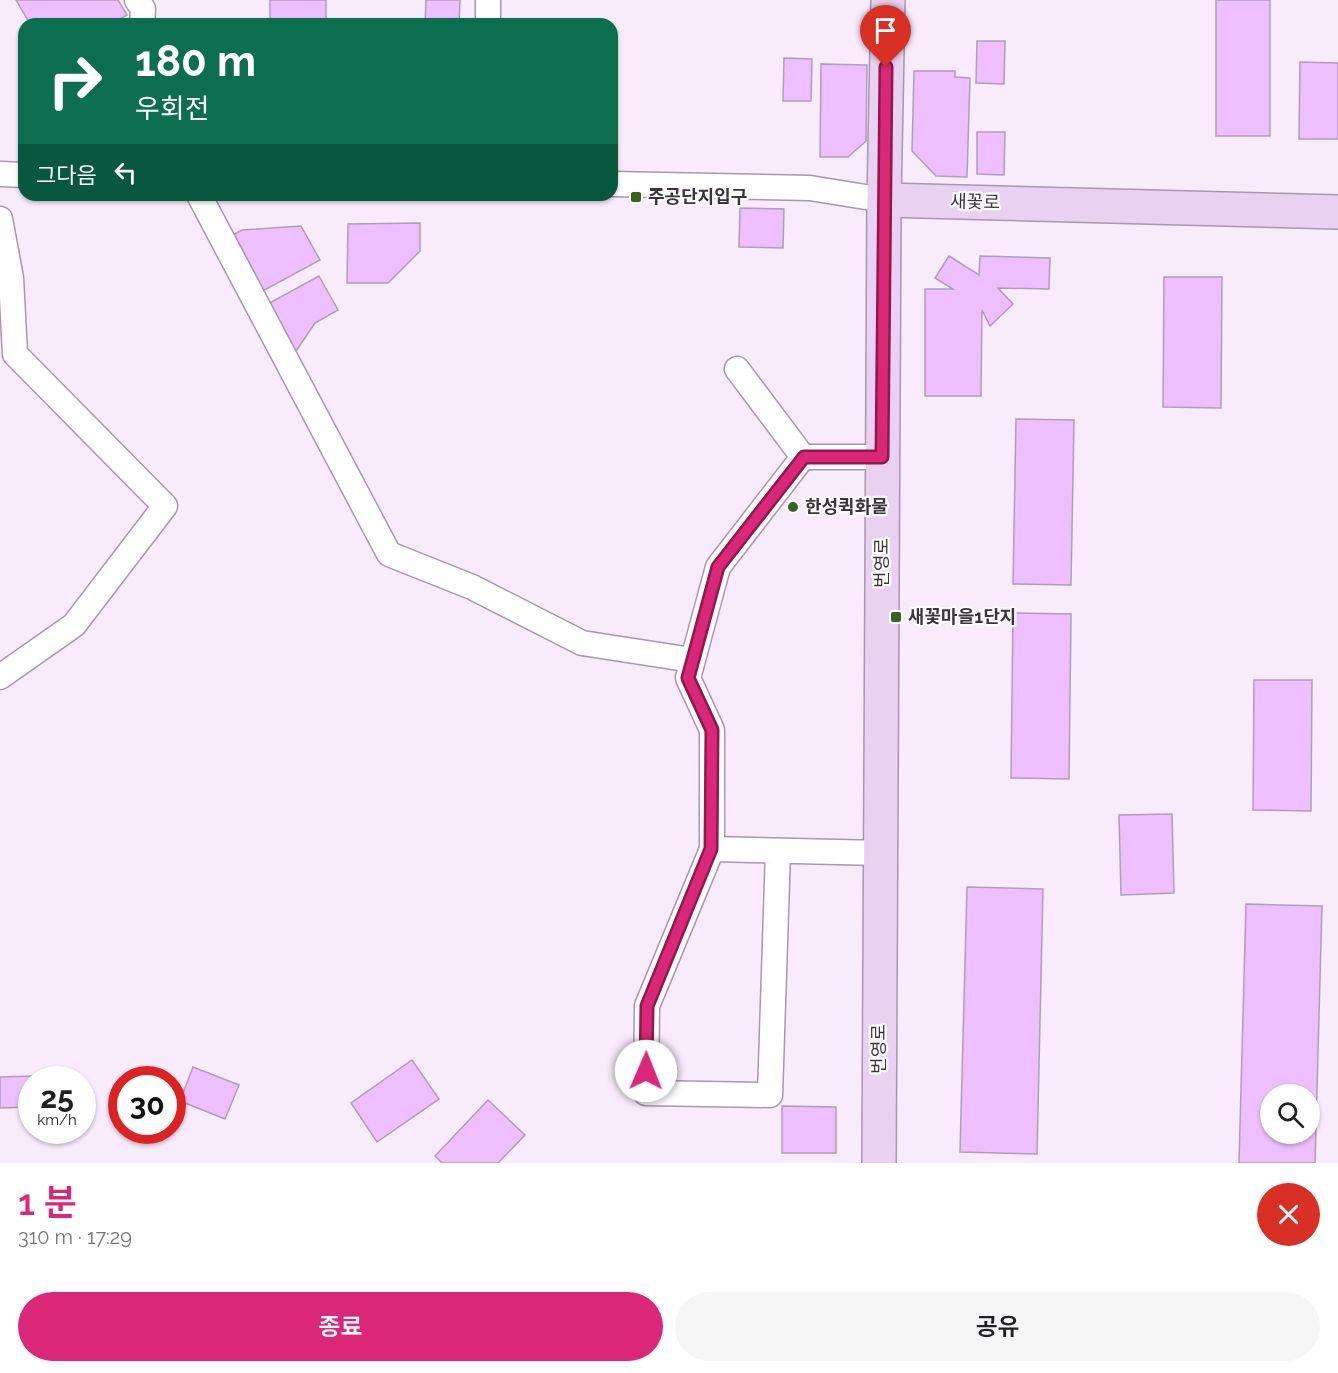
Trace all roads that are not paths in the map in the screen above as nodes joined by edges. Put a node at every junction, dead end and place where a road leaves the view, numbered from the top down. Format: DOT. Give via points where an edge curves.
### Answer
graph roads {
  1 [pos="488,0"];
  2 [pos="888,0"];
  3 [pos="488,18"];
  4 [pos="0,174"];
  5 [pos="18,175"];
  6 [pos="618,184"];
  7 [pos="884,200"];
  8 [pos="202,201"];
  9 [pos="1338,212"];
  10 [pos="0,219"];
  11 [pos="737,369"];
  12 [pos="804,457"];
  13 [pos="882,457"];
  14 [pos="692,660"];
  15 [pos="0,678"];
  16 [pos="711,849"];
  17 [pos="778,851"];
  18 [pos="880,853"];
  19 [pos="879,1163"];
  1 -- 3 [label="street"];
  2 -- 7 [label="street, 번영로"];
  4 -- 5 [label="street"];
  6 -- 7 [label="street, 새꽃로" via="810,188"];
  7 -- 9 [label="street, 새꽃로"];
  7 -- 13 [label="street, 번영로"];
  8 -- 14 [label="street" via="389,554 472,587 582,643"];
  10 -- 15 [label="street" via="11,278 15,354 165,506 74,625"];
  11 -- 12 [label="street"];
  12 -- 13 [label="street"];
  12 -- 14 [label="street" via="718,567"];
  13 -- 18 [label="street, 번영로"];
  14 -- 16 [label="street" via="688,678 712,730"];
  16 -- 17 [label="street"];
  16 -- 17 [label="street" via="647,1006 646,1093 770,1095"];
  17 -- 18 [label="street"];
  18 -- 19 [label="street, 번영로"];
}
